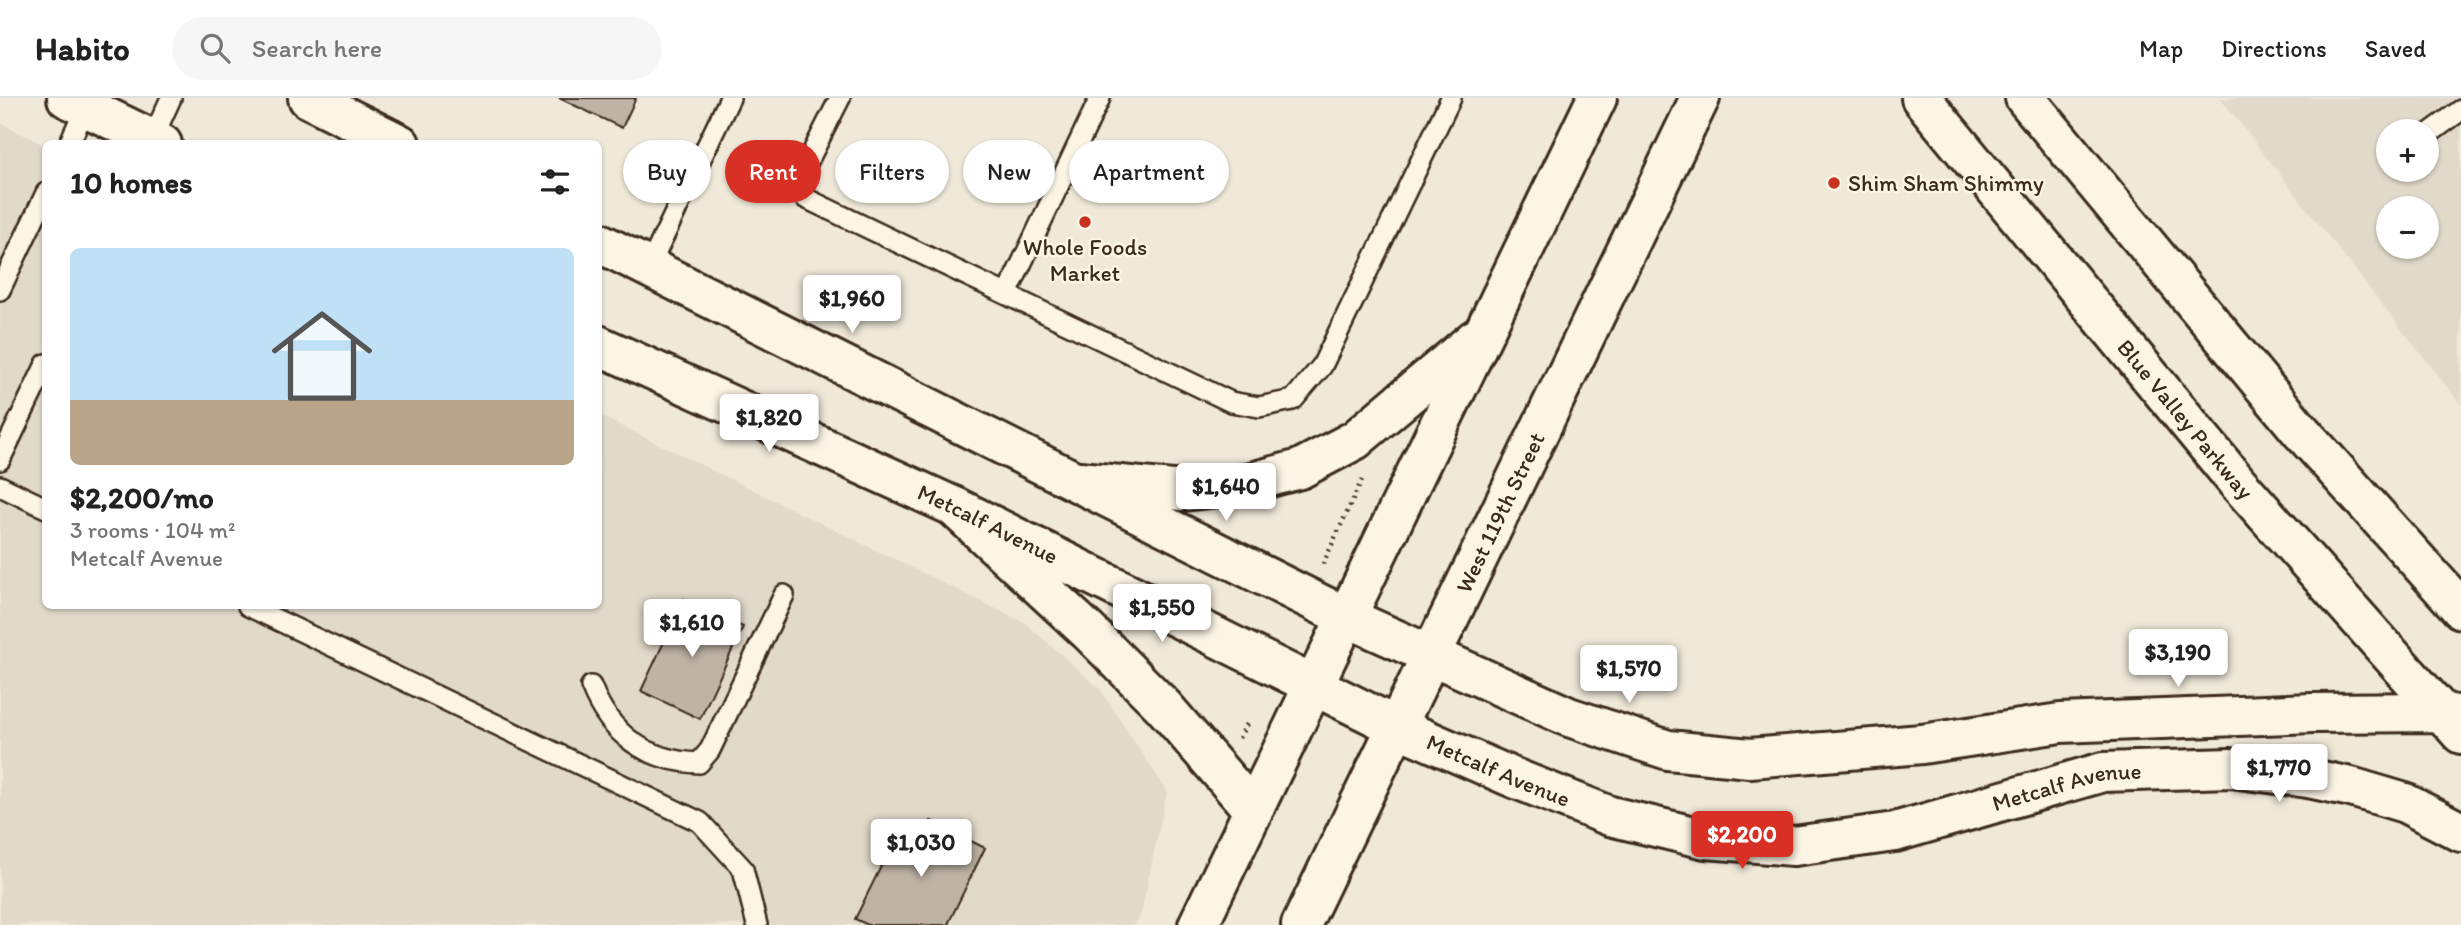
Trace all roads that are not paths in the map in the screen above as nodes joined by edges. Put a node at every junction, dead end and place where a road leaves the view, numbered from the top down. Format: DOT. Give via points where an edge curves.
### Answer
graph roads {
  1 [pos="171,98"];
  2 [pos="308,98"];
  3 [pos="730,98"];
  4 [pos="1100,98"];
  5 [pos="1451,98"];
  6 [pos="1597,98"];
  7 [pos="1700,98"];
  8 [pos="1921,98"];
  9 [pos="2025,98"];
  10 [pos="833,100"];
  11 [pos="81,101"];
  12 [pos="2461,110"];
  13 [pos="2439,126"];
  14 [pos="70,140"];
  15 [pos="151,140"];
  16 [pos="156,140"];
  17 [pos="392,140"];
  18 [pos="42,201"];
  19 [pos="602,244"];
  20 [pos="649,268"];
  21 [pos="0,290"];
  22 [pos="1007,294"];
  23 [pos="1484,331"];
  24 [pos="602,347"];
  25 [pos="42,373"];
  26 [pos="0,460"];
  27 [pos="1079,481"];
  28 [pos="0,486"];
  29 [pos="42,506"];
  30 [pos="953,506"];
  31 [pos="784,595"];
  32 [pos="254,609"];
  33 [pos="2461,609"];
  34 [pos="1346,617"];
  35 [pos="1432,656"];
  36 [pos="1313,685"];
  37 [pos="591,686"];
  38 [pos="2454,720"];
  39 [pos="1397,727"];
  40 [pos="1253,810"];
  41 [pos="2461,832"];
  42 [pos="757,925"];
  43 [pos="1198,925"];
  44 [pos="1301,925"];
  1 -- 16 [label="lane"];
  2 -- 17 [label="main road"];
  3 -- 20 [label="lane"];
  4 -- 22 [label="lane"];
  5 -- 22 [label="lane" via="1322,366 1293,400 1259,407 1231,402"];
  6 -- 23 [label="main road"];
  7 -- 35 [label="main road, West 119th Street"];
  8 -- 38 [label="main road, Blue Valley Parkway" via="2236,482"];
  9 -- 33 [label="main road" via="2299,429"];
  10 -- 22 [label="lane" via="799,179 805,198"];
  11 -- 14 [label="lane"];
  11 -- 15 [label="main road"];
  12 -- 13 [label="lane"];
  18 -- 21 [label="lane"];
  19 -- 20 [label="main road"];
  20 -- 27 [label="main road"];
  23 -- 27 [label="main road" via="1355,440 1300,469 1244,484 1183,491"];
  23 -- 34 [label="main road"];
  24 -- 30 [label="main road, Metcalf Avenue"];
  25 -- 26 [label="lane"];
  27 -- 34 [label="main road"];
  28 -- 29 [label="lane"];
  30 -- 36 [label="main road, Metcalf Avenue"];
  30 -- 40 [label="main road" via="1164,707"];
  31 -- 37 [label="lane" via="699,763 676,762 637,747 598,704"];
  32 -- 42 [label="lane" via="700,822 743,869"];
  34 -- 35 [label="main road"];
  34 -- 36 [label="main road"];
  35 -- 38 [label="main road" via="1569,717 1668,750 1750,758 1922,744 2060,723 2313,713"];
  35 -- 39 [label="main road, West 119th Street"];
  36 -- 39 [label="main road, Metcalf Avenue"];
  36 -- 40 [label="main road"];
  39 -- 41 [label="main road, Metcalf Avenue" via="1611,816 1706,839 1794,846 1895,832 2103,772 2231,768 2351,787 2405,803"];
  39 -- 44 [label="main road, West 119th Street"];
  40 -- 43 [label="main road"];
}
